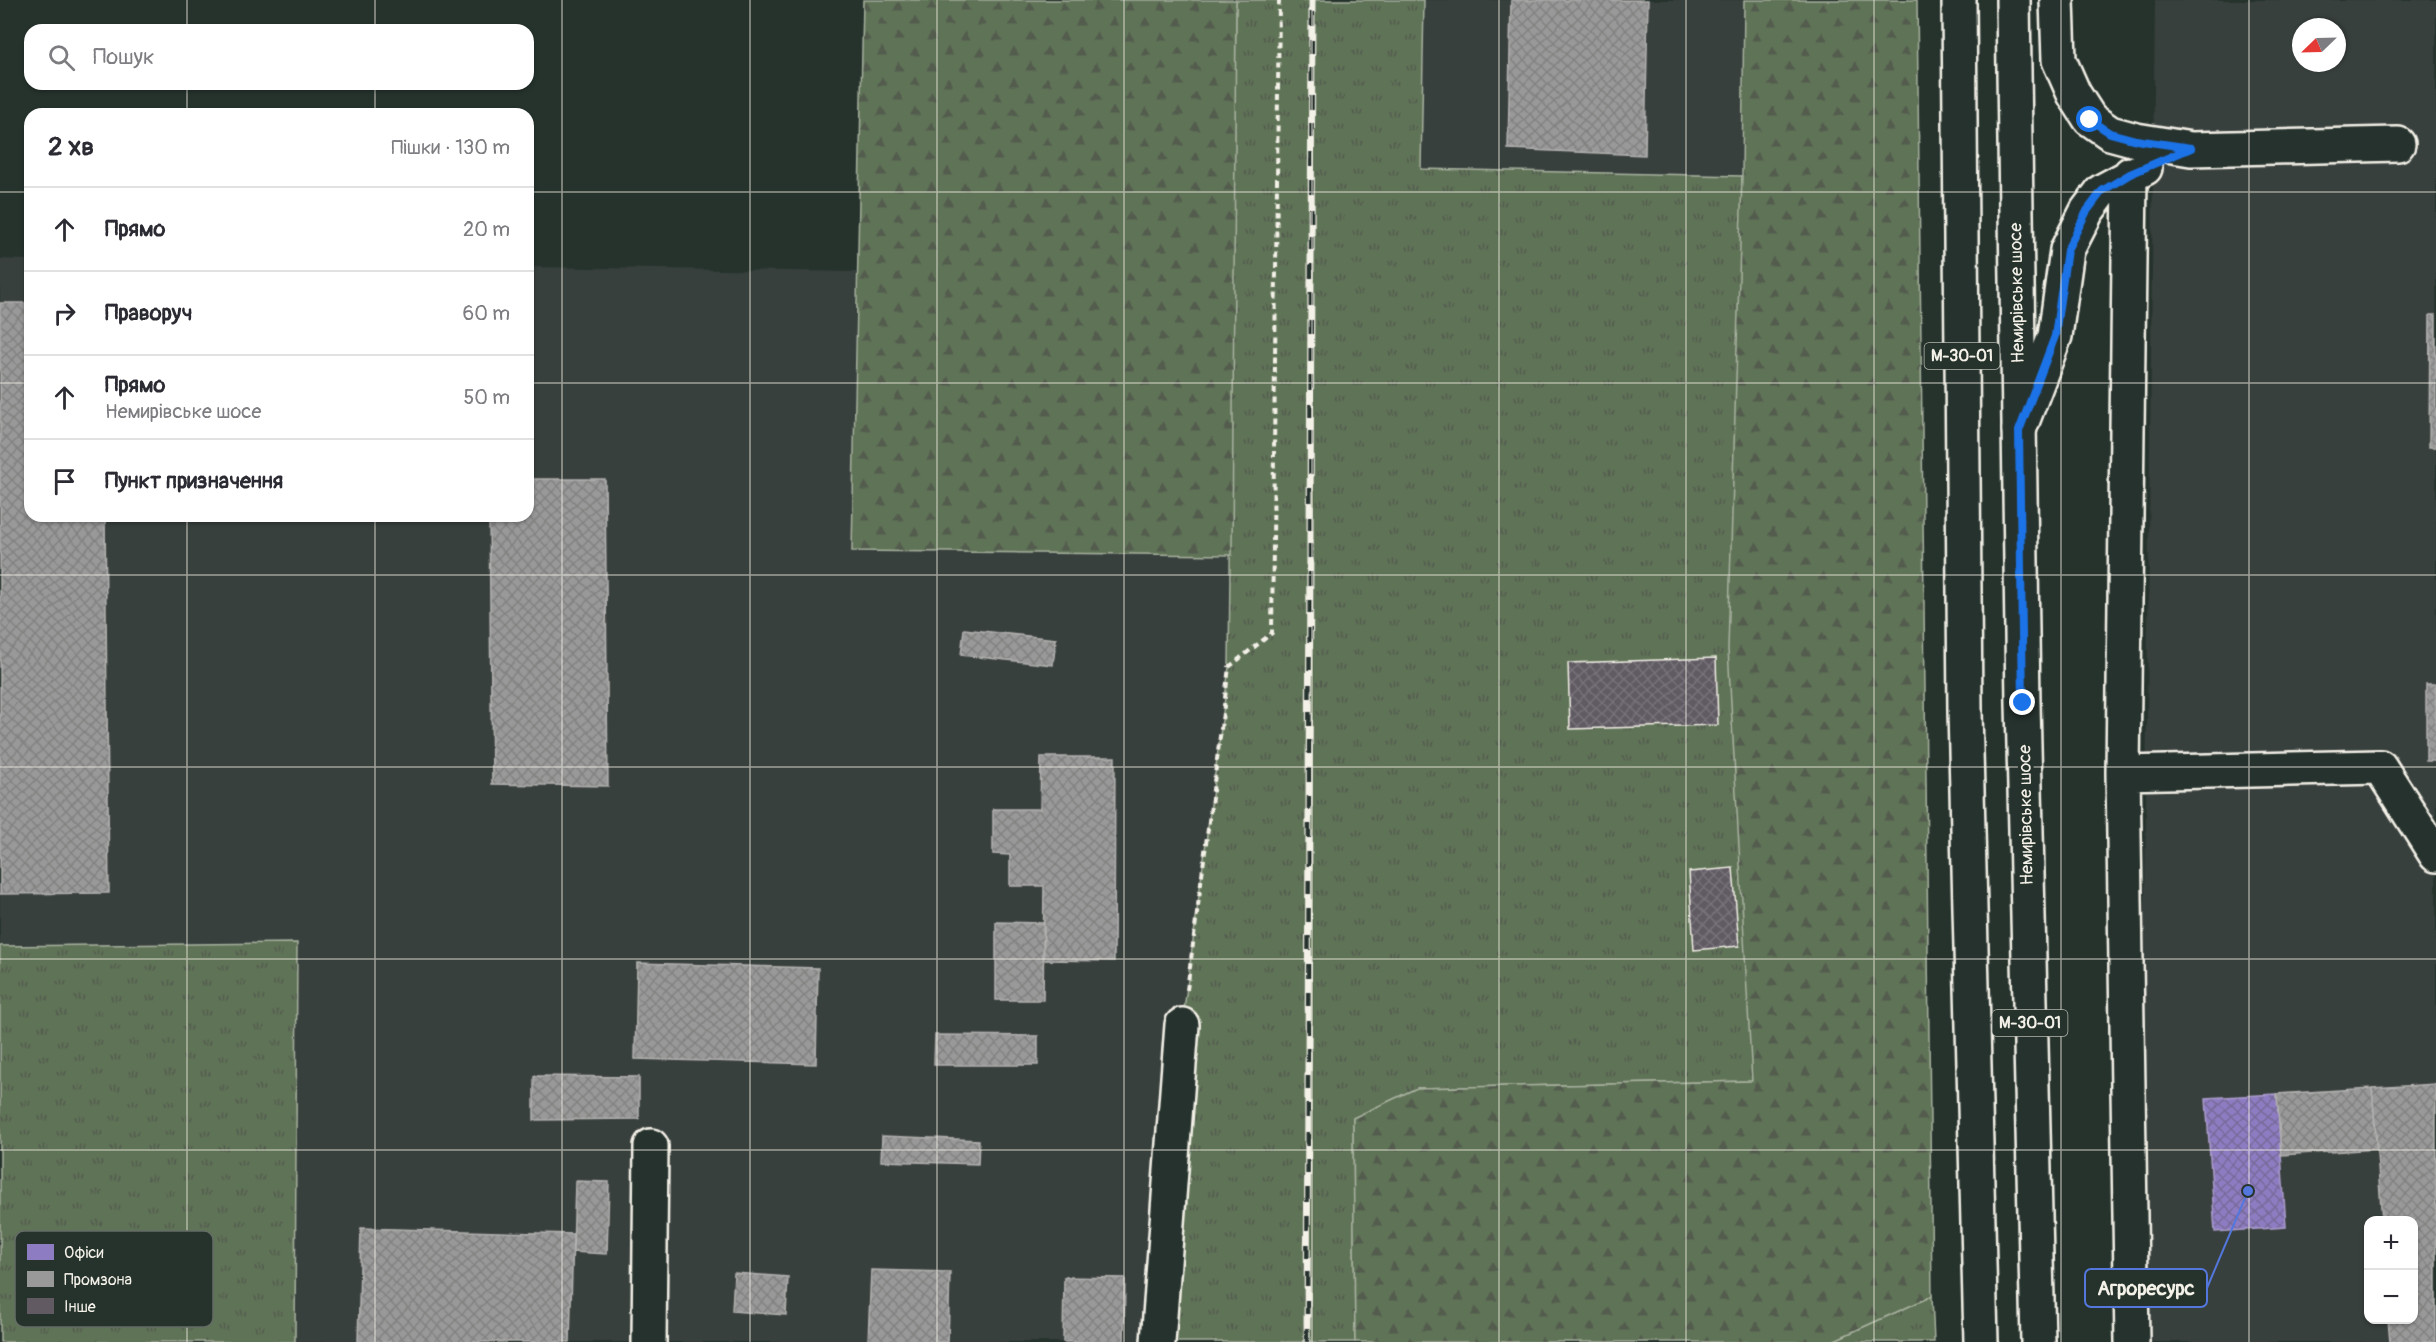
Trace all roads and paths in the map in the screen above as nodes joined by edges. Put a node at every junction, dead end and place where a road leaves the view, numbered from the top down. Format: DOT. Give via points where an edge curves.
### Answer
graph roads {
  1 [pos="1279,0"];
  2 [pos="1959,0"];
  3 [pos="2013,0"];
  4 [pos="2056,0"];
  5 [pos="2398,144"];
  6 [pos="2191,148"];
  7 [pos="2130,174"];
  8 [pos="2019,431"];
  9 [pos="2123,773"];
  10 [pos="2436,855"];
  11 [pos="1182,1024"];
  12 [pos="651,1146"];
  13 [pos="649,1342"];
  14 [pos="1158,1342"];
  15 [pos="1981,1342"];
  16 [pos="2038,1342"];
  17 [pos="2132,1342"];
  1 -- 11 [label="path" via="1272,633 1229,667"];
  2 -- 15 [label="main road, М-30-01" via="1965,711"];
  3 -- 8 [label="main road, Немирівське шосе / М-30-01"];
  4 -- 6 [label="main road" via="2059,60 2090,120 2110,133"];
  5 -- 6 [label="main road"];
  6 -- 7 [label="main road"];
  7 -- 8 [label="main road" via="2102,191 2067,250 2055,336"];
  7 -- 9 [label="main road"];
  8 -- 16 [label="main road, Немирівське шосе / М-30-01"];
  9 -- 10 [label="main road" via="2380,767"];
  9 -- 17 [label="main road"];
  11 -- 14 [label="main road"];
  12 -- 13 [label="main road"];
}
